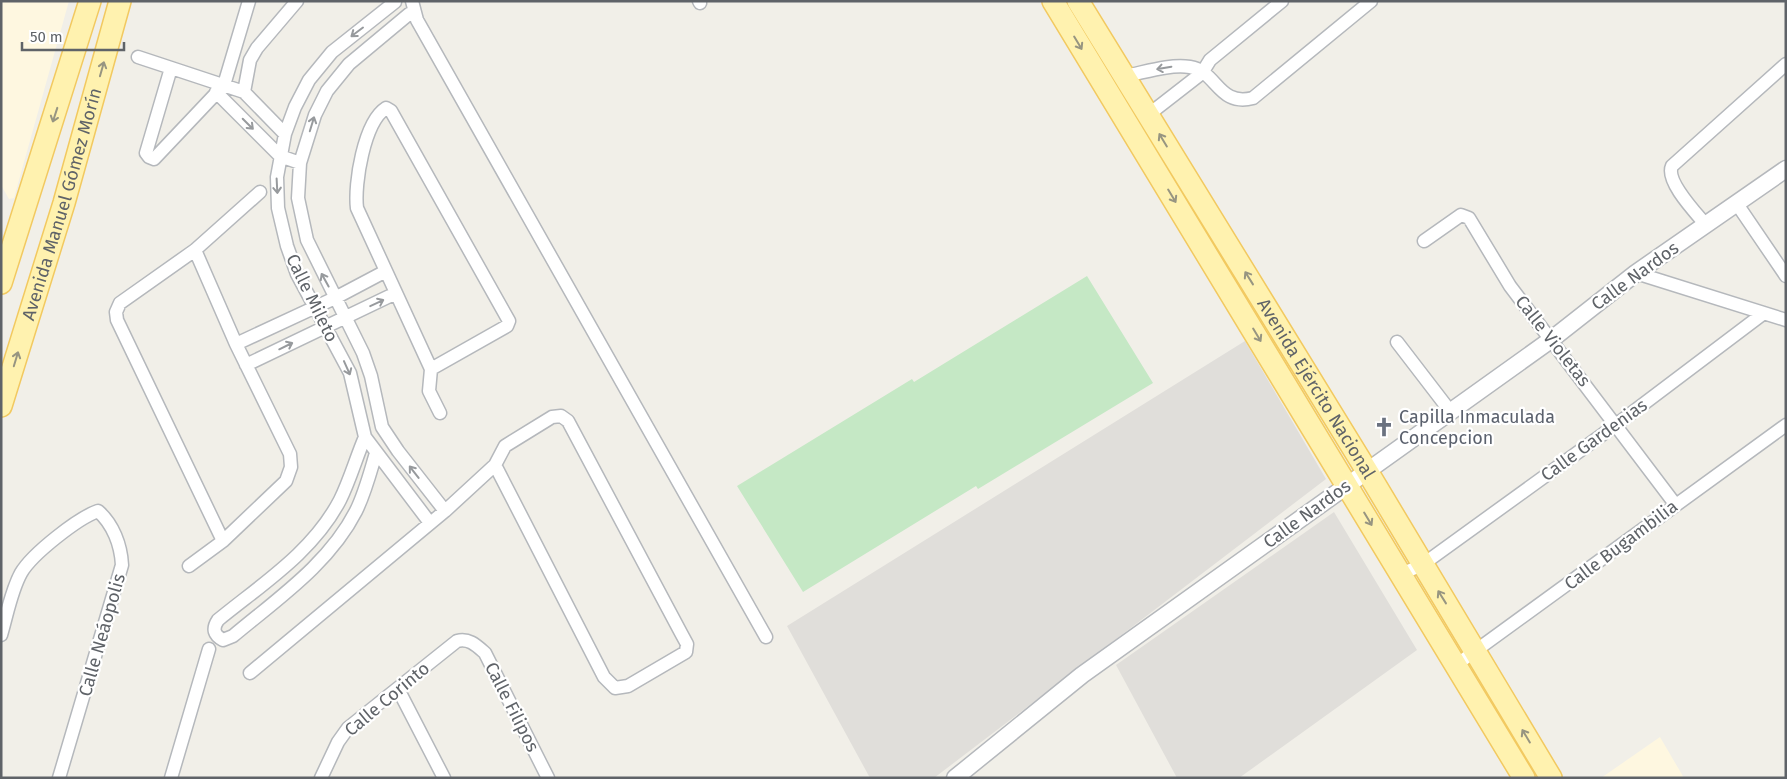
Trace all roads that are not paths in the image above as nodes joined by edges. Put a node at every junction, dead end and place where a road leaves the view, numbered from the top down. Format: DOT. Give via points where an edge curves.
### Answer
graph roads {
  1 [pos="90,1"];
  2 [pos="120,1"];
  3 [pos="249,1"];
  4 [pos="297,1"];
  5 [pos="1053,1"];
  6 [pos="1078,1"];
  7 [pos="1282,1"];
  8 [pos="1371,1"];
  9 [pos="395,2"];
  10 [pos="412,12"];
  11 [pos="138,57"];
  12 [pos="1786,64"];
  13 [pos="171,68"];
  14 [pos="1202,73"];
  15 [pos="1125,76"];
  16 [pos="220,89"];
  17 [pos="244,92"];
  18 [pos="1148,115"];
  19 [pos="285,134"];
  20 [pos="280,156"];
  21 [pos="300,163"];
  22 [pos="1786,169"];
  23 [pos="260,192"];
  24 [pos="1737,204"];
  25 [pos="1706,225"];
  26 [pos="1424,241"];
  27 [pos="195,250"];
  28 [pos="386,271"];
  29 [pos="1636,273"];
  30 [pos="1786,276"];
  31 [pos="1,283"];
  32 [pos="396,293"];
  33 [pos="336,298"];
  34 [pos="316,308"];
  35 [pos="1764,313"];
  36 [pos="345,317"];
  37 [pos="1786,320"];
  38 [pos="325,327"];
  39 [pos="1552,339"];
  40 [pos="1397,342"];
  41 [pos="236,344"];
  42 [pos="246,365"];
  43 [pos="430,369"];
  44 [pos="1,406"];
  45 [pos="1450,411"];
  46 [pos="440,413"];
  47 [pos="1617,424"];
  48 [pos="1786,425"];
  49 [pos="365,437"];
  50 [pos="376,454"];
  51 [pos="495,465"];
  52 [pos="1367,471"];
  53 [pos="1348,485"];
  54 [pos="1675,504"];
  55 [pos="445,511"];
  56 [pos="430,523"];
  57 [pos="222,541"];
  58 [pos="1422,565"];
  59 [pos="189,566"];
  60 [pos="1401,574"];
  61 [pos="1,635"];
  62 [pos="766,637"];
  63 [pos="471,642"];
  64 [pos="209,649"];
  65 [pos="1476,652"];
  66 [pos="1456,665"];
  67 [pos="250,672"];
  68 [pos="398,689"];
  69 [pos="327,765"];
  70 [pos="59,778"];
  71 [pos="171,778"];
  72 [pos="321,778"];
  73 [pos="335,778"];
  74 [pos="444,778"];
  75 [pos="548,778"];
  76 [pos="955,778"];
  77 [pos="1524,778"];
  78 [pos="1551,778"];
  1 -- 31 [label="main road, Avenida Manuel Gómez Morín, one-way"];
  44 -- 2 [label="main road, Avenida Manuel Gómez Morín, one-way" via="64,203"];
  3 -- 16 [label="street"];
  4 -- 17 [label="street" via="250,60"];
  5 -- 53 [label="main road, Avenida Ejército Nacional, one-way"];
  6 -- 15 [label="main road, Avenida Ejército Nacional"];
  7 -- 14 [label="street" via="1210,60"];
  8 -- 14 [label="street" via="1253,98 1228,97"];
  9 -- 10 [label="street"];
  9 -- 19 [label="street, Calle Mileto, one-way" via="319,66 295,107"];
  21 -- 10 [label="street, Calle Mileto, one-way" via="315,115 327,91 349,64"];
  10 -- 62 [label="street"];
  11 -- 13 [label="street"];
  12 -- 25 [label="street" via="1669,171 1672,181"];
  13 -- 16 [label="street"];
  13 -- 16 [label="street" via="146,153 149,157 154,159"];
  14 -- 15 [label="street, one-way" via="1192,67 1170,67"];
  14 -- 18 [label="street"];
  15 -- 18 [label="main road, Avenida Ejército Nacional"];
  16 -- 17 [label="street"];
  16 -- 20 [label="street, one-way"];
  17 -- 19 [label="street"];
  52 -- 18 [label="main road, Avenida Ejército Nacional, one-way"];
  19 -- 20 [label="street, Calle Mileto"];
  20 -- 21 [label="street"];
  20 -- 34 [label="street, Calle Mileto, one-way" via="276,177 278,208 297,274"];
  33 -- 21 [label="street, Calle Mileto, one-way" via="307,240 298,198"];
  22 -- 24 [label="street, Calle Nardos"];
  23 -- 27 [label="street"];
  24 -- 25 [label="street, Calle Nardos"];
  24 -- 30 [label="street"];
  25 -- 29 [label="street, Calle Nardos"];
  26 -- 39 [label="street, Calle Violetas" via="1461,215 1470,218 1498,268"];
  27 -- 41 [label="street"];
  27 -- 57 [label="street" via="120,303 116,312"];
  28 -- 32 [label="street"];
  28 -- 33 [label="street"];
  28 -- 43 [label="street" via="357,208 355,193 366,142 378,115 386,108 391,111 509,321 507,326 481,342"];
  29 -- 35 [label="street"];
  29 -- 39 [label="street, Calle Nardos"];
  36 -- 32 [label="street, one-way"];
  32 -- 43 [label="street"];
  33 -- 34 [label="street"];
  33 -- 36 [label="street, Calle Mileto"];
  34 -- 38 [label="street, Calle Mileto"];
  34 -- 41 [label="street"];
  35 -- 37 [label="street"];
  35 -- 47 [label="street, Calle Gardenias"];
  36 -- 38 [label="street"];
  55 -- 36 [label="street, Calle Mileto, one-way" via="382,427 372,376"];
  42 -- 38 [label="street, one-way"];
  38 -- 49 [label="street, Calle Mileto, one-way" via="350,373"];
  39 -- 45 [label="street, Calle Nardos"];
  39 -- 47 [label="street, Calle Violetas"];
  40 -- 45 [label="street"];
  41 -- 42 [label="street"];
  42 -- 57 [label="street" via="290,454 291,467 286,481"];
  43 -- 46 [label="street" via="429,392"];
  45 -- 52 [label="street, Calle Nardos"];
  47 -- 54 [label="street, Calle Violetas"];
  47 -- 58 [label="street, Calle Gardenias"];
  48 -- 54 [label="street, Calle Bugambilia"];
  49 -- 50 [label="street, Calle Mileto"];
  49 -- 50 [label="street" via="342,495 324,525 303,550 218,620 214,625 217,637 224,640 233,636 316,566 356,510"];
  50 -- 56 [label="street, Calle Mileto"];
  51 -- 51 [label="street" via="604,677 615,688 628,686 686,652 687,644 568,421 560,416 552,417 505,446"];
  51 -- 55 [label="street"];
  52 -- 53 [label="street, Calle Nardos"];
  52 -- 58 [label="main road, Avenida Ejército Nacional"];
  53 -- 60 [label="main road, Avenida Ejército Nacional, one-way"];
  53 -- 76 [label="street, Calle Nardos" via="1082,676"];
  54 -- 65 [label="street, Calle Bugambilia"];
  55 -- 56 [label="street"];
  56 -- 67 [label="street"];
  57 -- 59 [label="street"];
  58 -- 60 [label="street, Calle Gardenias"];
  65 -- 58 [label="main road, Avenida Ejército Nacional, one-way"];
  60 -- 66 [label="main road, Avenida Ejército Nacional"];
  61 -- 70 [label="street, Calle Neáopolis" via="22,572 30,562 74,523 98,511 107,518 122,555 122,565"];
  63 -- 68 [label="street, Calle Corinto" via="457,641"];
  63 -- 75 [label="street, Calle Filipos" via="484,653"];
  64 -- 71 [label="street"];
  65 -- 66 [label="street, Calle Bugambilia"];
  78 -- 65 [label="main road, Avenida Ejército Nacional, one-way"];
  66 -- 77 [label="main road, Avenida Ejército Nacional"];
  68 -- 69 [label="street, Calle Corinto" via="348,728"];
  68 -- 74 [label="street"];
  69 -- 72 [label="street, Calle Corinto"];
  69 -- 73 [label="street"];
}
